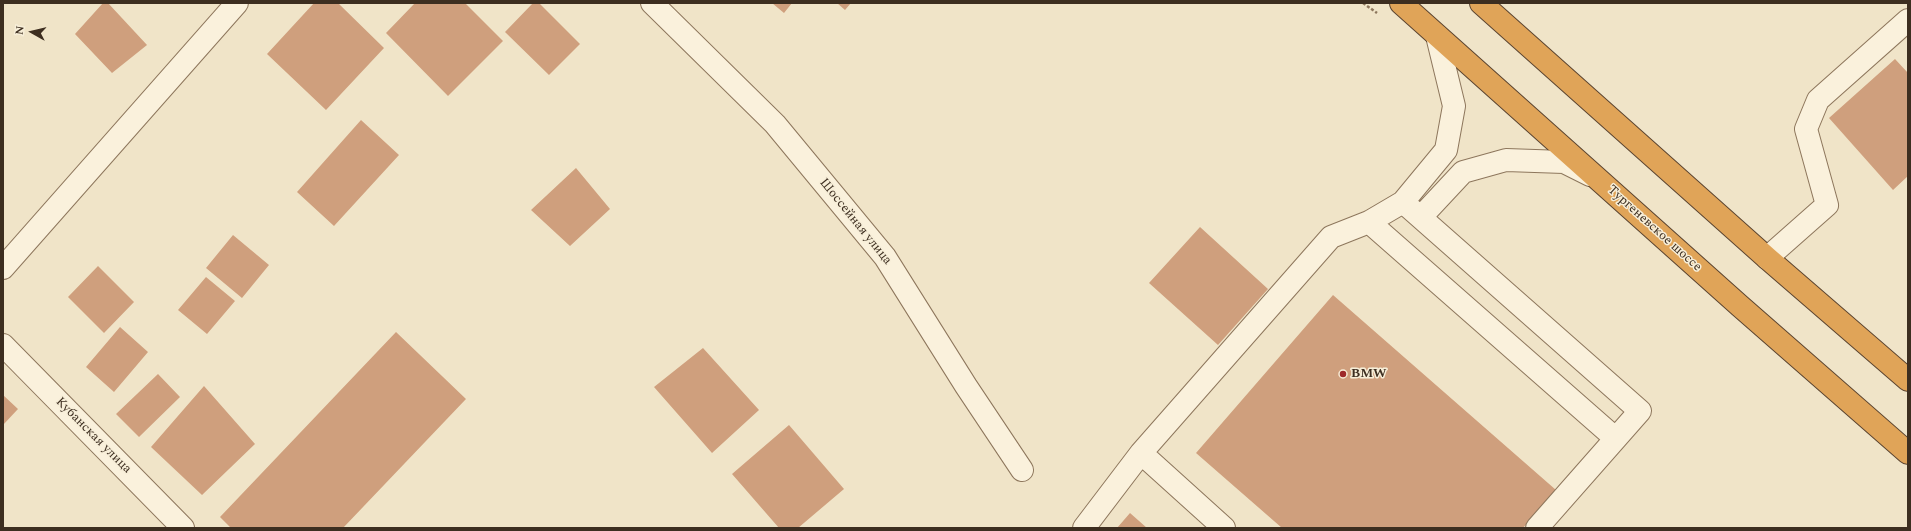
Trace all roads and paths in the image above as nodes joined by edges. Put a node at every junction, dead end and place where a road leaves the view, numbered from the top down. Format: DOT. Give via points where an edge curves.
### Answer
graph roads {
  1 [pos="237,3"];
  2 [pos="652,3"];
  3 [pos="1401,3"];
  4 [pos="1481,3"];
  5 [pos="1908,20"];
  6 [pos="1437,36"];
  7 [pos="1599,180"];
  8 [pos="1403,202"];
  9 [pos="1421,217"];
  10 [pos="1369,222"];
  11 [pos="1767,258"];
  12 [pos="3,268"];
  13 [pos="3,345"];
  14 [pos="1908,380"];
  15 [pos="1615,438"];
  16 [pos="1141,452"];
  17 [pos="1908,453"];
  18 [pos="1022,470"];
  19 [pos="183,528"];
  20 [pos="1084,528"];
  21 [pos="1224,528"];
  22 [pos="1537,528"];
  1 -- 12 [label="street"];
  2 -- 18 [label="street, Шоссейная улица" via="774,124 885,257"];
  3 -- 6 [label="highway, Тургеневское шоссе"];
  4 -- 11 [label="highway"];
  5 -- 11 [label="street" via="1818,100 1806,129 1827,205"];
  6 -- 7 [label="highway, Тургеневское шоссе"];
  6 -- 8 [label="street" via="1454,106 1446,150"];
  7 -- 9 [label="street" via="1564,162 1506,160 1463,172"];
  7 -- 17 [label="highway, Тургеневское шоссе"];
  8 -- 9 [label="street"];
  8 -- 10 [label="street"];
  9 -- 15 [label="street" via="1640,412"];
  10 -- 15 [label="street"];
  10 -- 16 [label="street" via="1331,237"];
  11 -- 14 [label="highway"];
  13 -- 19 [label="street, Кубанская улица"];
  15 -- 22 [label="street"];
  16 -- 20 [label="street"];
  16 -- 21 [label="street"];
}
